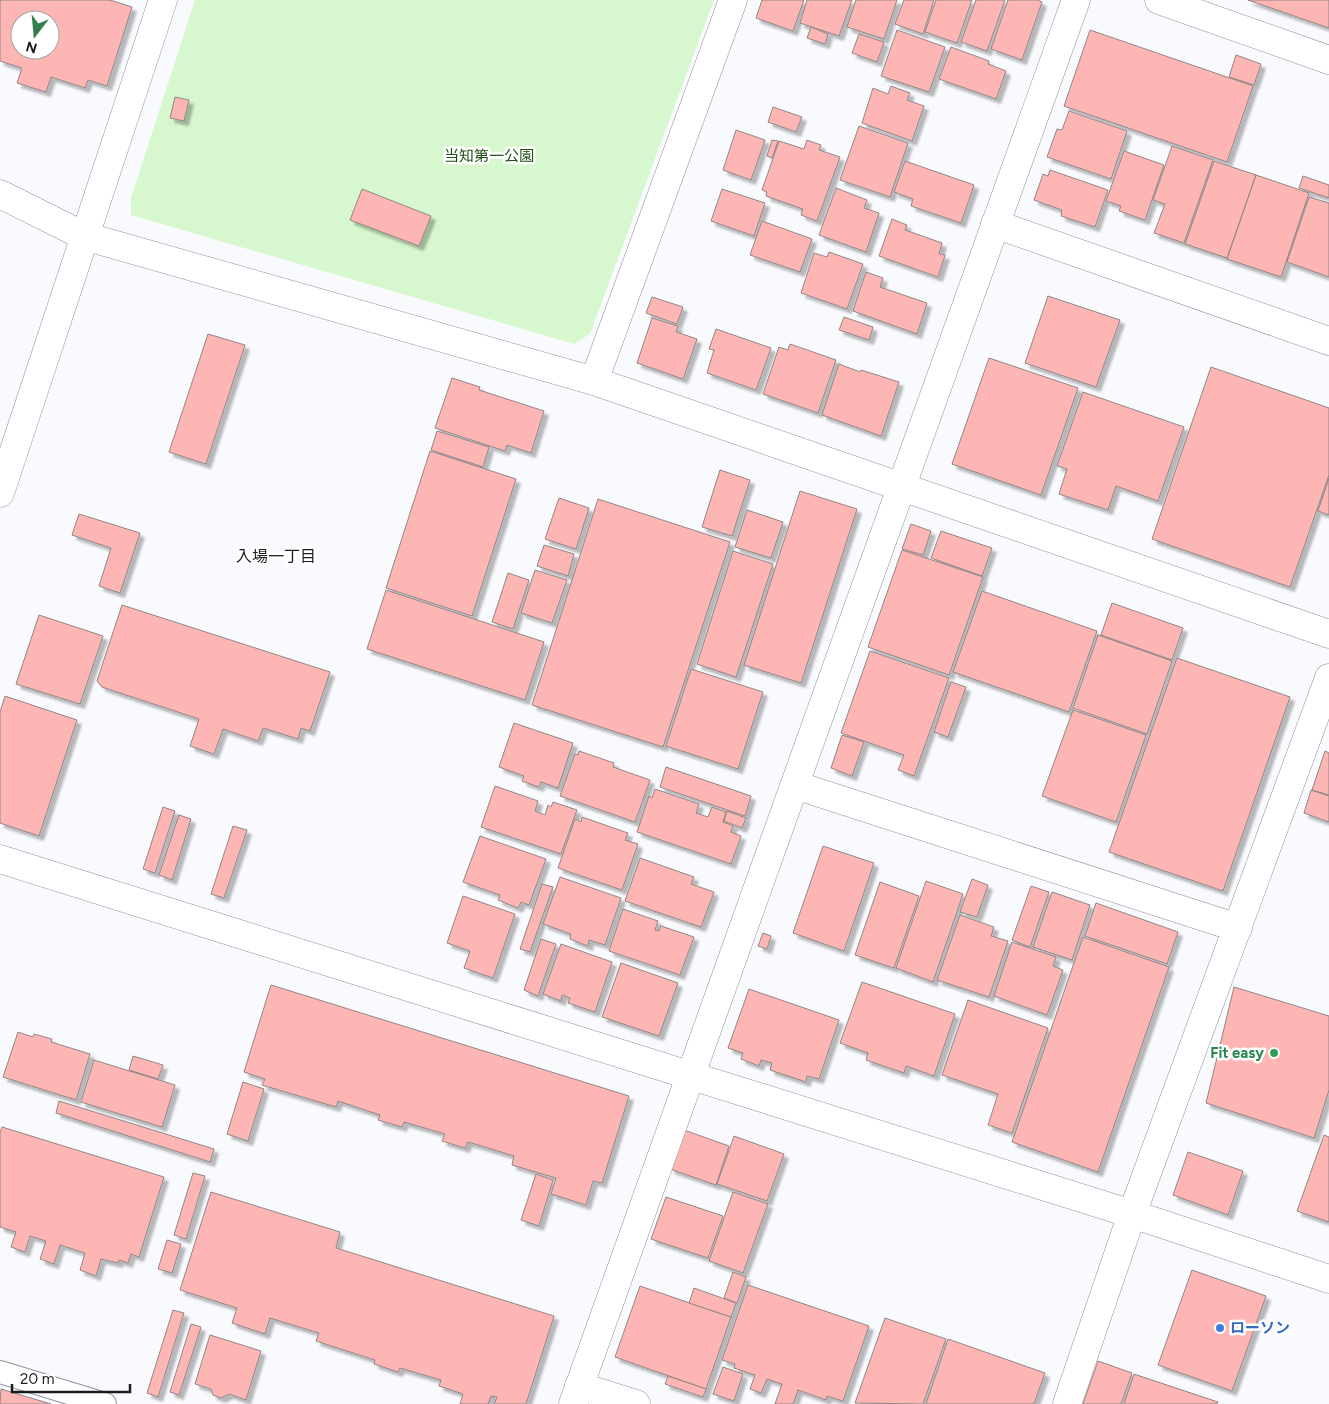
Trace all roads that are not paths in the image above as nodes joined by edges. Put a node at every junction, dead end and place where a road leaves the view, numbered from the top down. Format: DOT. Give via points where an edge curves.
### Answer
graph roads {
  1 [pos="162,0"];
  2 [pos="733,0"];
  3 [pos="1076,0"];
  4 [pos="1160,0"];
  5 [pos="1329,60"];
  6 [pos="0,194"];
  7 [pos="995,224"];
  8 [pos="84,236"];
  9 [pos="1329,341"];
  10 [pos="594,381"];
  11 [pos="900,486"];
  12 [pos="0,493"];
  13 [pos="1329,634"];
  14 [pos="1329,678"];
  15 [pos="795,784"];
  16 [pos="0,859"];
  17 [pos="1238,928"];
  18 [pos="692,1077"];
  19 [pos="1132,1214"];
  20 [pos="1329,1279"];
  21 [pos="0,1372"];
  22 [pos="576,1395"];
  23 [pos="105,1404"];
  24 [pos="636,1404"];
  25 [pos="1067,1404"];
  1 -- 8 [label="street"];
  2 -- 10 [label="street"];
  3 -- 7 [label="street"];
  4 -- 5 [label="street"];
  6 -- 8 [label="street"];
  7 -- 9 [label="street"];
  7 -- 11 [label="street"];
  8 -- 10 [label="street"];
  8 -- 12 [label="street"];
  10 -- 11 [label="street"];
  11 -- 13 [label="street"];
  11 -- 15 [label="street"];
  14 -- 17 [label="street"];
  15 -- 17 [label="street"];
  15 -- 18 [label="street"];
  16 -- 18 [label="street"];
  17 -- 19 [label="street"];
  18 -- 19 [label="street"];
  18 -- 22 [label="street"];
  19 -- 20 [label="street"];
  19 -- 25 [label="street"];
  21 -- 23 [label="lane"];
  22 -- 24 [label="street"];
}
